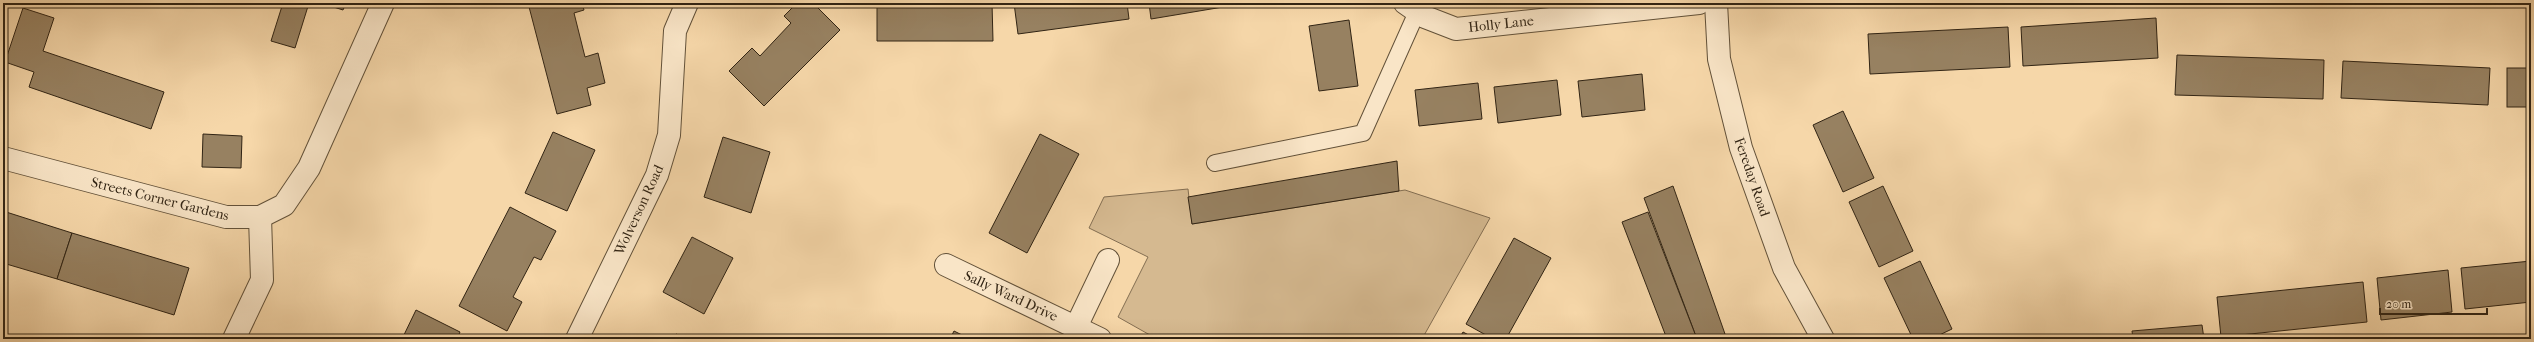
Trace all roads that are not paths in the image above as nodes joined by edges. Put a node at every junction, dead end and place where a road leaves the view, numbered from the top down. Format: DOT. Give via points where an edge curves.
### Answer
graph roads {
  1 [pos="383,3"];
  2 [pos="687,3"];
  3 [pos="1699,3"];
  4 [pos="1716,3"];
  5 [pos="1411,8"];
  6 [pos="3,158"];
  7 [pos="1215,162"];
  8 [pos="260,217"];
  9 [pos="1108,260"];
  10 [pos="946,265"];
  11 [pos="1076,327"];
  12 [pos="234,339"];
  13 [pos="577,339"];
  14 [pos="1100,339"];
  15 [pos="1823,339"];
  1 -- 8 [label="street, Streets Corner Gardens" via="309,168 284,205"];
  2 -- 13 [label="street, Wolverson Road" via="676,31 668,136 657,175"];
  3 -- 5 [label="street, Holly Lane" via="1456,29"];
  4 -- 15 [label="street, Fereday Road" via="1719,58 1741,148 1784,268"];
  5 -- 7 [label="lane" via="1363,133"];
  6 -- 8 [label="street, Streets Corner Gardens" via="226,217"];
  8 -- 12 [label="street" via="262,280"];
  9 -- 11 [label="street"];
  10 -- 11 [label="street, Sally Ward Drive"];
  11 -- 14 [label="street, Sally Ward Drive"];
}
